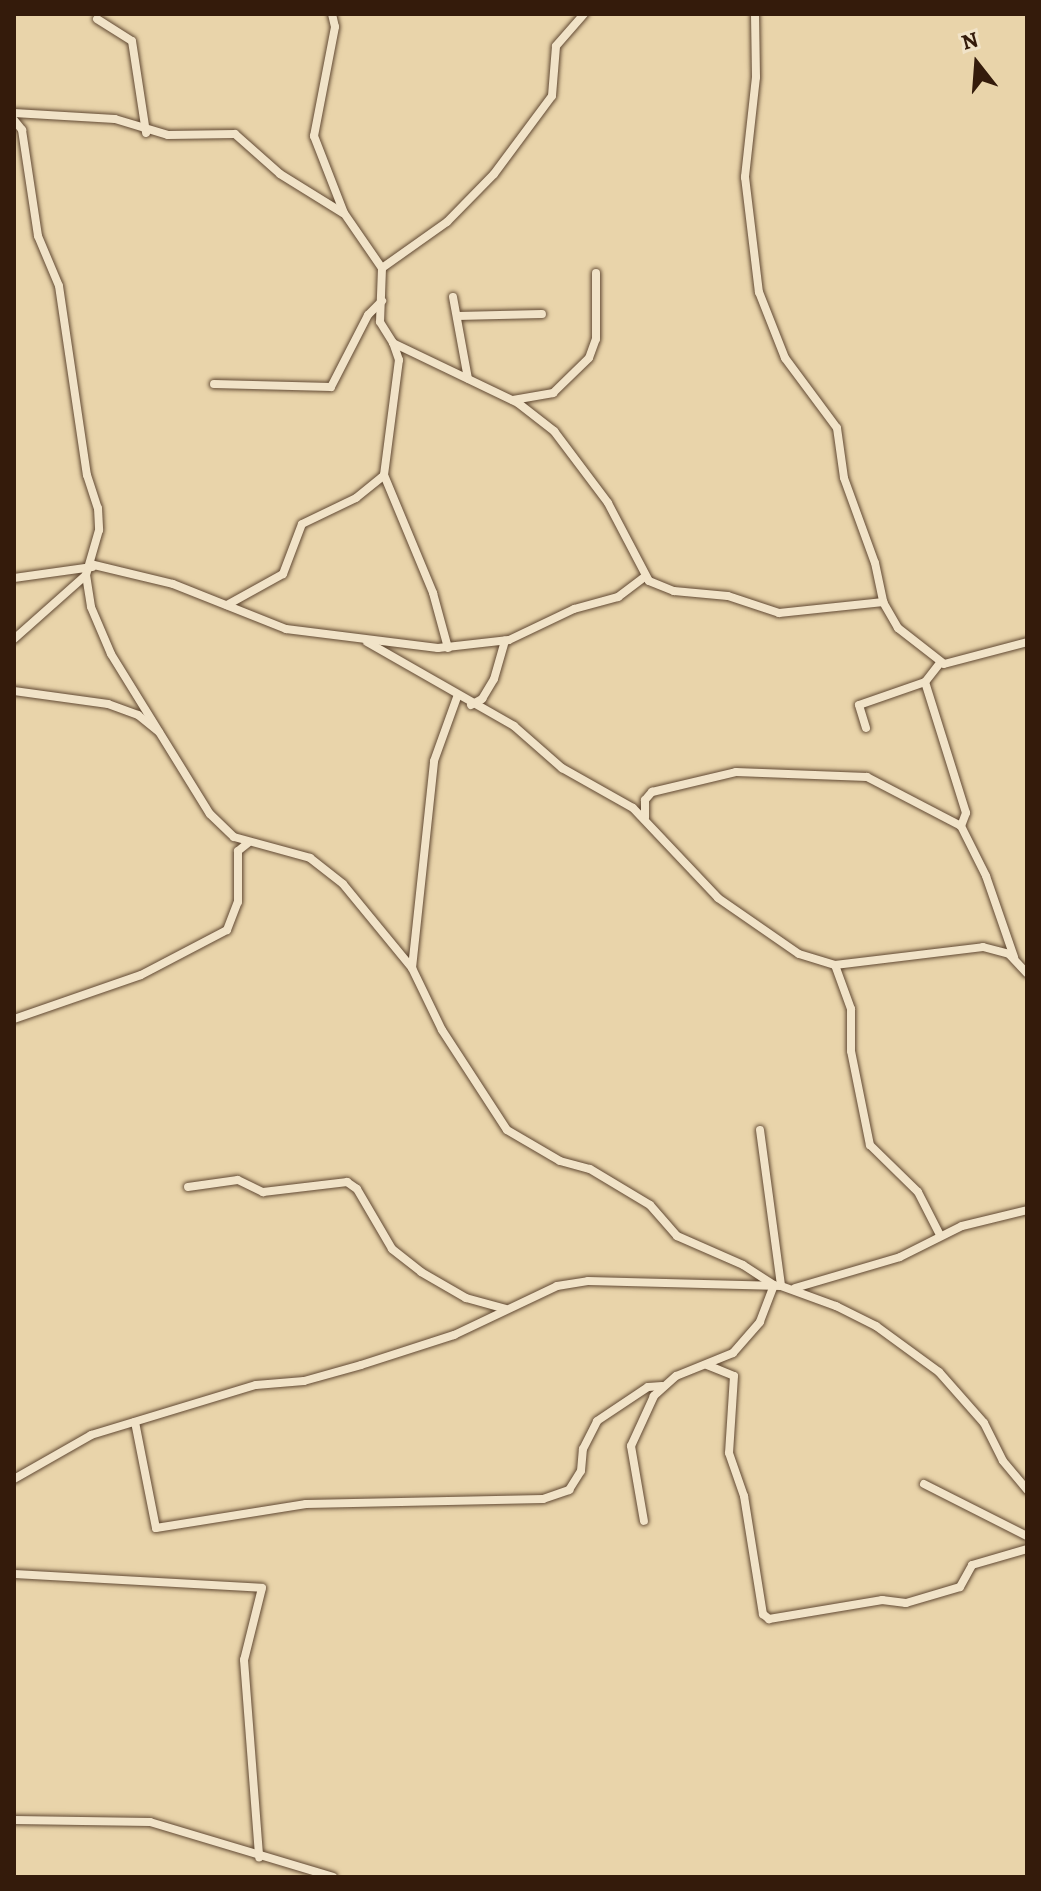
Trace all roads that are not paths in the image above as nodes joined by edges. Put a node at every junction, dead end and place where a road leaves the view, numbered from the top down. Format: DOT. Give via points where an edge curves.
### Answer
graph roads {
  1 [pos="332,14"];
  2 [pos="584,14"];
  3 [pos="755,14"];
  4 [pos="97,19"];
  5 [pos="14,113"];
  6 [pos="14,120"];
  7 [pos="146,133"];
  8 [pos="344,213"];
  9 [pos="382,268"];
  10 [pos="596,273"];
  11 [pos="453,297"];
  12 [pos="382,301"];
  13 [pos="542,314"];
  14 [pos="457,316"];
  15 [pos="393,343"];
  16 [pos="468,379"];
  17 [pos="214,384"];
  18 [pos="512,400"];
  19 [pos="384,475"];
  20 [pos="89,569"];
  21 [pos="645,577"];
  22 [pos="14,578"];
  23 [pos="883,602"];
  24 [pos="226,606"];
  25 [pos="14,639"];
  26 [pos="505,641"];
  27 [pos="367,642"];
  28 [pos="1027,642"];
  29 [pos="448,648"];
  30 [pos="940,663"];
  31 [pos="925,682"];
  32 [pos="14,691"];
  33 [pos="457,697"];
  34 [pos="471,705"];
  35 [pos="866,728"];
  36 [pos="162,734"];
  37 [pos="645,818"];
  38 [pos="961,826"];
  39 [pos="248,843"];
  40 [pos="1014,957"];
  41 [pos="835,965"];
  42 [pos="412,968"];
  43 [pos="1027,973"];
  44 [pos="14,1019"];
  45 [pos="760,1130"];
  46 [pos="188,1187"];
  47 [pos="1027,1210"];
  48 [pos="940,1235"];
  49 [pos="778,1286"];
  50 [pos="795,1288"];
  51 [pos="507,1309"];
  52 [pos="707,1365"];
  53 [pos="662,1386"];
  54 [pos="135,1422"];
  55 [pos="14,1479"];
  56 [pos="924,1484"];
  57 [pos="1027,1490"];
  58 [pos="644,1521"];
  59 [pos="1027,1536"];
  60 [pos="1027,1549"];
  61 [pos="14,1574"];
  62 [pos="14,1820"];
  63 [pos="259,1857"];
  64 [pos="333,1877"];
  1 -- 8 [label="street" via="335,27 314,136"];
  2 -- 9 [label="street" via="556,46 552,96 494,174 447,222"];
  3 -- 23 [label="street" via="756,77 745,177 757,282 785,358 837,428 844,478"];
  4 -- 7 [label="street" via="132,41"];
  5 -- 7 [label="street" via="115,119"];
  6 -- 20 [label="street" via="22,130 38,236 59,286 87,475 98,508 99,530"];
  7 -- 8 [label="street" via="235,134 280,174"];
  8 -- 9 [label="street"];
  9 -- 12 [label="street"];
  10 -- 18 [label="street" via="596,339 589,358 553,393"];
  11 -- 14 [label="street"];
  12 -- 15 [label="street" via="380,322"];
  12 -- 17 [label="street" via="368,315 331,387"];
  13 -- 14 [label="street"];
  14 -- 16 [label="street"];
  15 -- 16 [label="street"];
  15 -- 19 [label="street" via="399,360"];
  16 -- 18 [label="street"];
  18 -- 21 [label="street" via="554,431 581,462"];
  19 -- 24 [label="street" via="356,498 302,524 283,574"];
  19 -- 29 [label="street" via="433,593"];
  20 -- 22 [label="street"];
  20 -- 24 [label="street" via="141,574"];
  20 -- 25 [label="street"];
  20 -- 36 [label="street" via="91,607 111,654"];
  21 -- 23 [label="street" via="674,591 728,596 779,613"];
  21 -- 26 [label="street" via="618,597 574,609"];
  23 -- 30 [label="street" via="898,628"];
  24 -- 27 [label="street" via="286,629"];
  26 -- 29 [label="street"];
  26 -- 34 [label="street" via="494,679 482,699"];
  27 -- 29 [label="street"];
  27 -- 33 [label="street"];
  28 -- 30 [label="street"];
  30 -- 31 [label="street"];
  31 -- 35 [label="street" via="859,705"];
  31 -- 38 [label="street" via="966,813"];
  32 -- 36 [label="street" via="108,704 138,715"];
  33 -- 34 [label="street"];
  33 -- 42 [label="street" via="434,761"];
  34 -- 37 [label="street" via="514,726 562,768"];
  36 -- 39 [label="street" via="210,814"];
  37 -- 38 [label="street" via="645,800 652,792 745,771 863,776"];
  37 -- 41 [label="street" via="700,882 746,922 817,963"];
  38 -- 40 [label="street" via="986,876"];
  39 -- 42 [label="street" via="325,866"];
  39 -- 44 [label="street" via="238,851 238,902 227,930 141,975"];
  40 -- 41 [label="street" via="976,947"];
  40 -- 43 [label="street"];
  41 -- 48 [label="street" via="851,1009 851,1051 870,1145 918,1192"];
  42 -- 49 [label="street" via="442,1030 507,1130 546,1155 590,1169 650,1205 677,1236"];
  45 -- 49 [label="street"];
  46 -- 51 [label="street" via="238,1180 263,1192 347,1182 357,1189 392,1249 466,1298"];
  47 -- 48 [label="street"];
  48 -- 50 [label="street" via="900,1257"];
  49 -- 50 [label="street"];
  49 -- 51 [label="street" via="588,1281 557,1286"];
  49 -- 52 [label="street" via="750,1337"];
  50 -- 57 [label="street" via="876,1326 939,1372 984,1423 1003,1461"];
  51 -- 54 [label="street" via="454,1335 361,1365 304,1381 256,1385"];
  52 -- 53 [label="street"];
  52 -- 60 [label="street" via="734,1376 729,1453 744,1496 763,1614 769,1619 882,1600 906,1603 960,1587 972,1565"];
  53 -- 54 [label="street" via="648,1387 597,1421 569,1490 543,1499 306,1504 156,1528"];
  53 -- 58 [label="street" via="631,1446"];
  54 -- 55 [label="street" via="74,1442"];
  56 -- 59 [label="street"];
  61 -- 63 [label="street" via="262,1588 244,1660"];
  62 -- 63 [label="street" via="137,1820"];
  63 -- 64 [label="street"];
}
